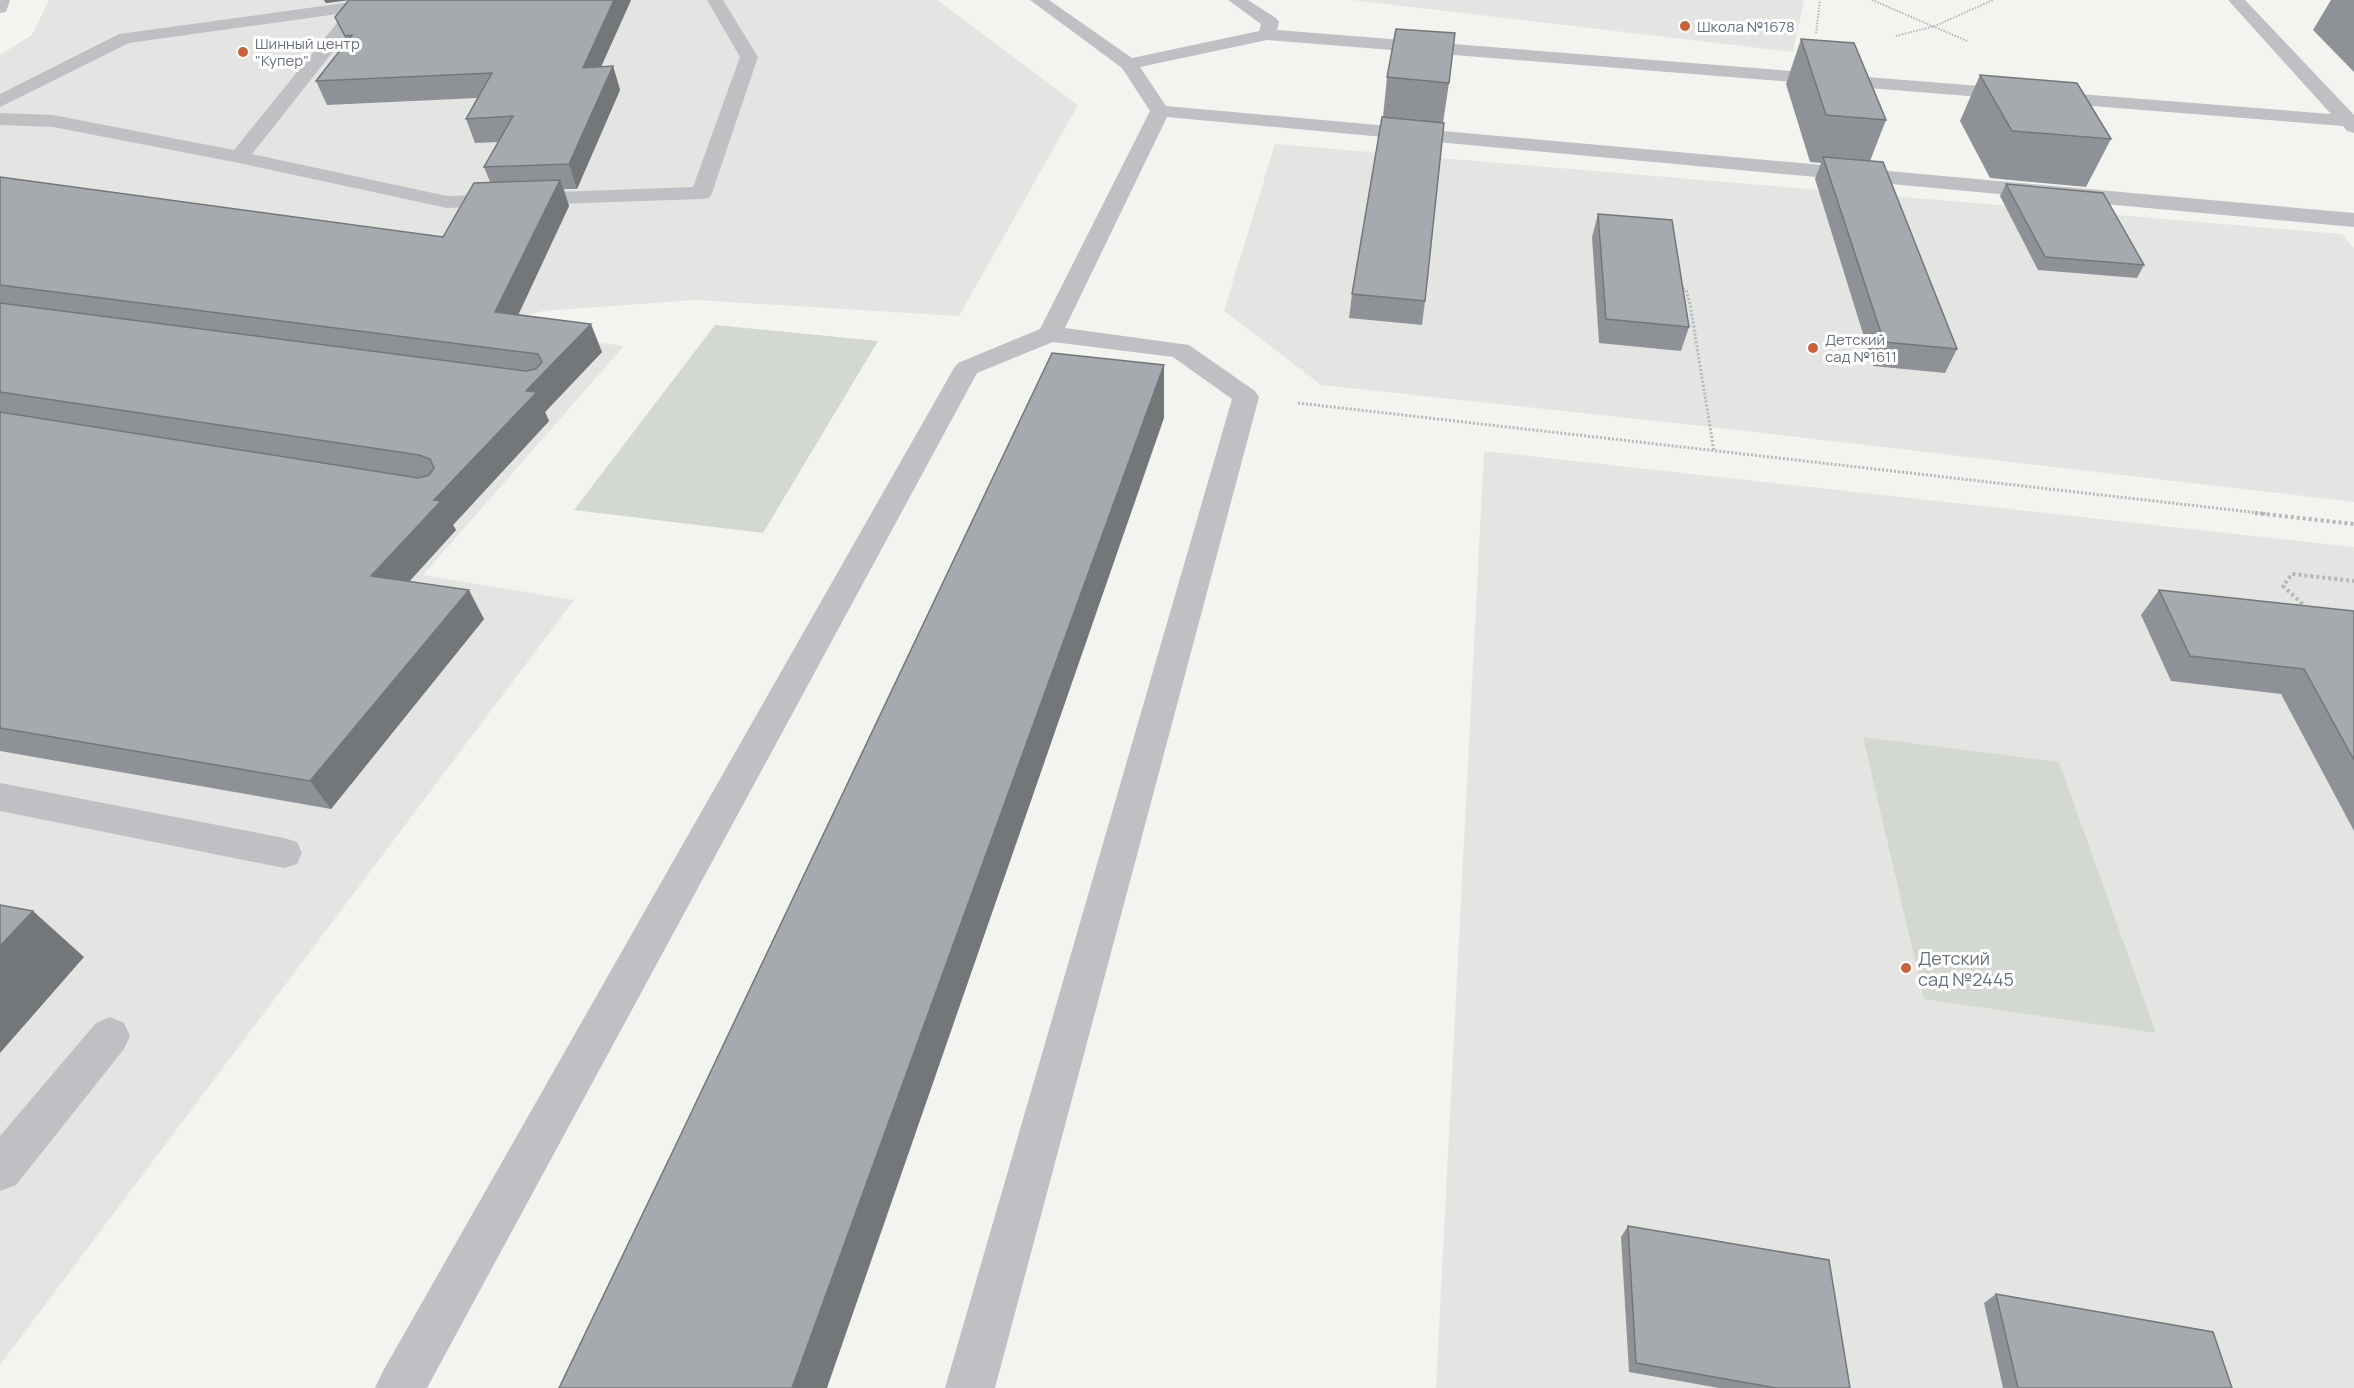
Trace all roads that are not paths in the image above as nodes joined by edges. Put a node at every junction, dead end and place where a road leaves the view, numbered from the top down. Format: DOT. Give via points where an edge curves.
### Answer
graph roads {
  1 [pos="2,0"];
  2 [pos="403,0"];
  3 [pos="715,0"];
  4 [pos="1038,0"];
  5 [pos="1236,0"];
  6 [pos="2235,0"];
  7 [pos="360,6"];
  8 [pos="0,8"];
  9 [pos="1267,34"];
  10 [pos="1129,64"];
  11 [pos="0,100"];
  12 [pos="1160,111"];
  13 [pos="0,119"];
  14 [pos="2351,124"];
  15 [pos="239,157"];
  16 [pos="2354,220"];
  17 [pos="1050,334"];
  18 [pos="0,797"];
  19 [pos="284,853"];
  20 [pos="110,1036"];
  21 [pos="0,1170"];
  22 [pos="400,1388"];
  23 [pos="970,1388"];
  1 -- 8 [label="street"];
  2 -- 7 [label="street"];
  3 -- 15 [label="street" via="749,57 701,193 447,202"];
  4 -- 10 [label="street"];
  5 -- 9 [label="street" via="1270,22"];
  6 -- 14 [label="street"];
  7 -- 11 [label="street" via="126,38"];
  7 -- 15 [label="street"];
  9 -- 10 [label="street"];
  9 -- 14 [label="street"];
  10 -- 12 [label="street"];
  12 -- 16 [label="street"];
  12 -- 17 [label="street"];
  13 -- 15 [label="street" via="53,120"];
  17 -- 22 [label="street" via="967,368"];
  17 -- 23 [label="street" via="1180,350 1246,397"];
  18 -- 19 [label="street"];
  20 -- 21 [label="street"];
}
